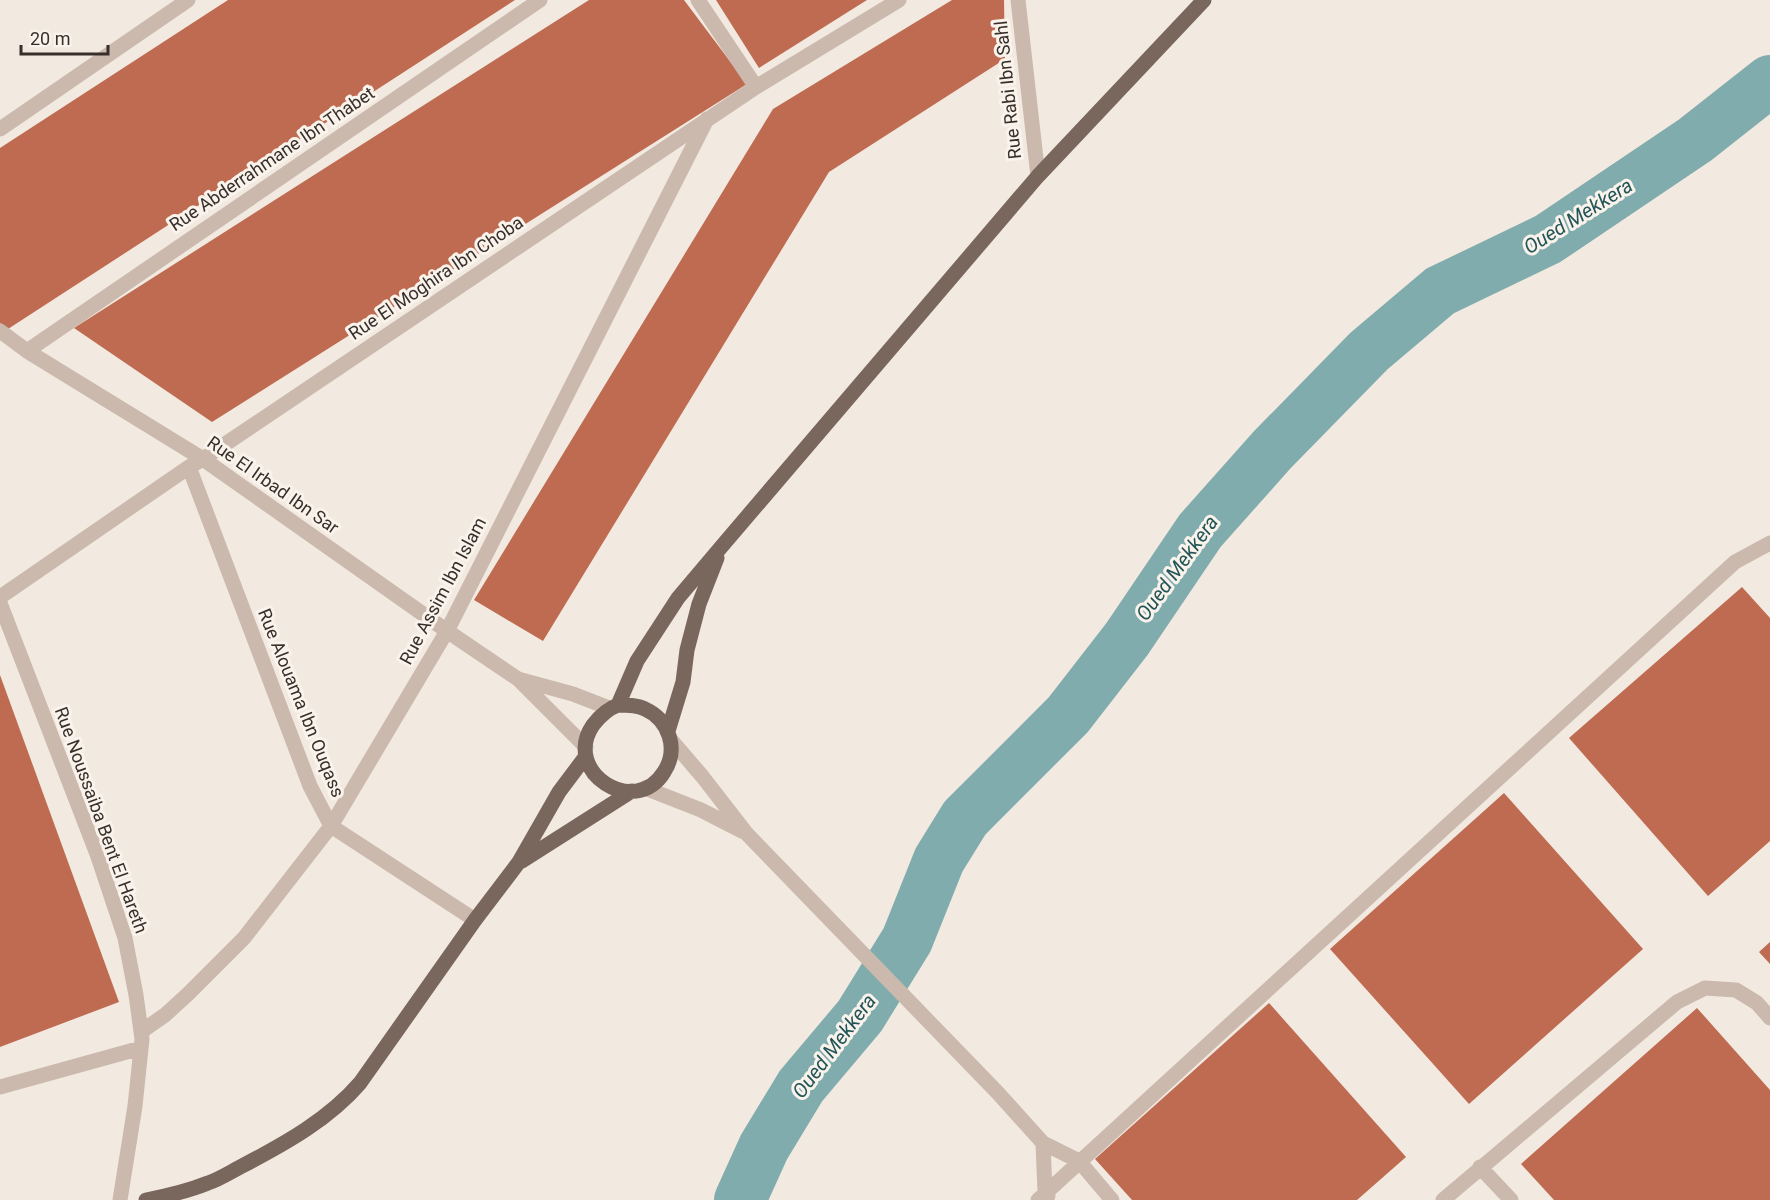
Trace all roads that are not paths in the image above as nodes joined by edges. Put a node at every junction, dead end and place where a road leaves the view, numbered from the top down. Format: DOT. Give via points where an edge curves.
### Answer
graph roads {
  1 [pos="189,0"];
  2 [pos="540,0"];
  3 [pos="698,0"];
  4 [pos="899,0"];
  5 [pos="1018,0"];
  6 [pos="1204,0"];
  7 [pos="756,87"];
  8 [pos="707,119"];
  9 [pos="0,129"];
  10 [pos="1038,177"];
  11 [pos="0,331"];
  12 [pos="27,351"];
  13 [pos="203,459"];
  14 [pos="189,466"];
  15 [pos="1770,543"];
  16 [pos="722,546"];
  17 [pos="0,597"];
  18 [pos="0,603"];
  19 [pos="447,631"];
  20 [pos="518,679"];
  21 [pos="614,706"];
  22 [pos="669,735"];
  23 [pos="586,752"];
  24 [pos="639,789"];
  25 [pos="331,826"];
  26 [pos="747,834"];
  27 [pos="519,862"];
  28 [pos="475,920"];
  29 [pos="1770,1018"];
  30 [pos="142,1031"];
  31 [pos="141,1048"];
  32 [pos="0,1087"];
  33 [pos="1043,1143"];
  34 [pos="1079,1161"];
  35 [pos="1480,1167"];
  36 [pos="1045,1198"];
  37 [pos="120,1200"];
  38 [pos="146,1200"];
  39 [pos="1112,1200"];
  40 [pos="1443,1200"];
  41 [pos="1511,1200"];
  1 -- 9 [label="street"];
  2 -- 12 [label="street, Rue Abderrahmane Ibn Thabet"];
  3 -- 7 [label="street"];
  4 -- 7 [label="street, Rue El Moghira Ibn Choba"];
  5 -- 10 [label="street, Rue Rabi Ibn Sahl"];
  6 -- 10 [label="main road"];
  7 -- 8 [label="street, Rue El Moghira Ibn Choba"];
  8 -- 13 [label="street, Rue El Moghira Ibn Choba"];
  8 -- 19 [label="street, Rue Assim Ibn Islam"];
  10 -- 16 [label="main road"];
  11 -- 12 [label="street, Rue El Irbad Ibn Sar"];
  12 -- 13 [label="street, Rue El Irbad Ibn Sar"];
  13 -- 14 [label="street, Rue El Moghira Ibn Choba"];
  13 -- 19 [label="street, Rue El Irbad Ibn Sar"];
  14 -- 17 [label="street, Rue El Moghira Ibn Choba"];
  14 -- 25 [label="street, Rue Alouama Ibn Ouqass" via="310,786"];
  15 -- 34 [label="street" via="1735,562"];
  16 -- 21 [label="main road" via="678,598 637,661"];
  16 -- 22 [label="main road" via="699,604"];
  18 -- 30 [label="street, Rue Noussaiba Bent El Hareth" via="97,854 125,938"];
  19 -- 20 [label="street, Rue El Irbad Ibn Sar"];
  19 -- 25 [label="street, Rue Assim Ibn Islam"];
  20 -- 21 [label="street"];
  20 -- 23 [label="street"];
  21 -- 22 [label="main road" via="644,708 655,714"];
  21 -- 23 [label="main road" via="594,723"];
  22 -- 24 [label="main road" via="669,763 656,782"];
  22 -- 26 [label="street"];
  23 -- 24 [label="main road" via="592,771 609,787"];
  23 -- 27 [label="main road"];
  24 -- 26 [label="street" via="701,810"];
  24 -- 27 [label="main road"];
  25 -- 28 [label="street, Rue Alouama Ibn Ouqass"];
  25 -- 30 [label="street, Rue Assim Ibn Islam" via="244,938 165,1015"];
  26 -- 33 [label="street"];
  27 -- 28 [label="main road"];
  28 -- 38 [label="main road" via="349,1095 321,1119 209,1183"];
  29 -- 35 [label="street" via="1757,1003 1736,990 1705,988 1677,1002"];
  30 -- 31 [label="street, Rue Noussaiba Bent El Hareth"];
  31 -- 32 [label="street"];
  31 -- 37 [label="street, Rue Noussaiba Bent El Hareth"];
  33 -- 34 [label="street"];
  33 -- 36 [label="street"];
  34 -- 36 [label="street"];
  34 -- 39 [label="street"];
  35 -- 40 [label="street"];
  35 -- 41 [label="street"];
}
